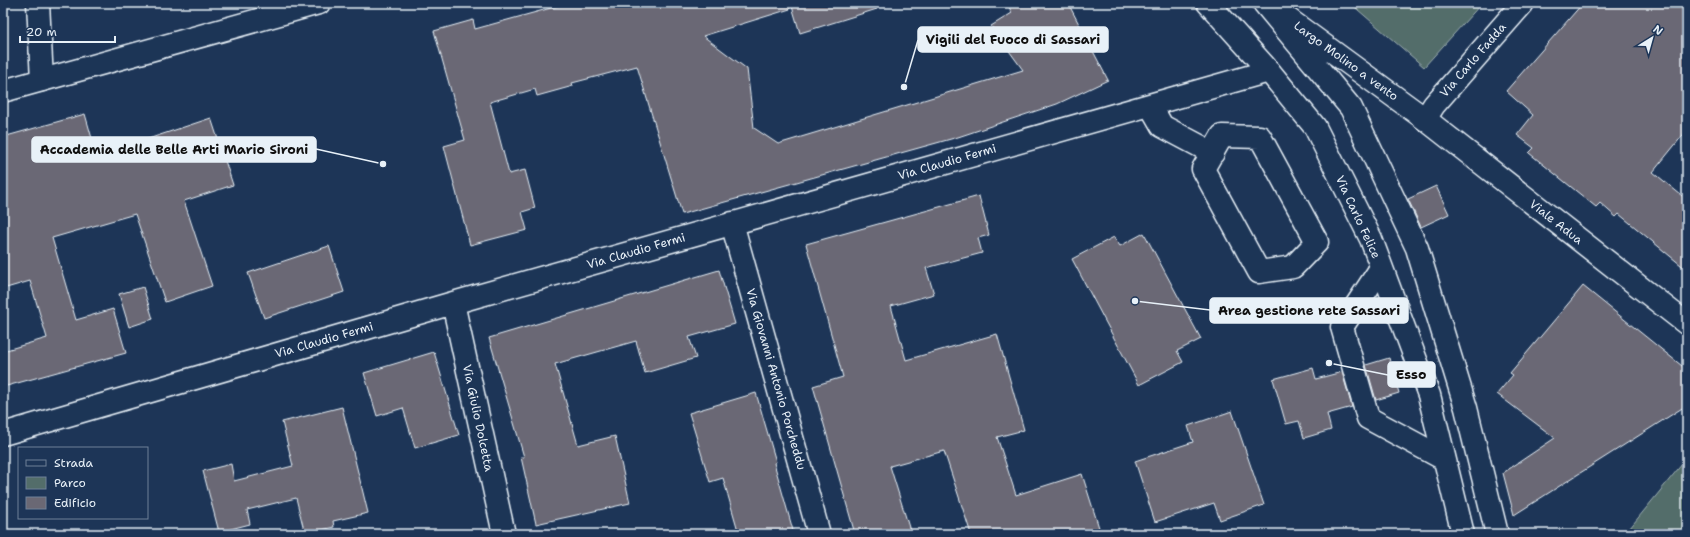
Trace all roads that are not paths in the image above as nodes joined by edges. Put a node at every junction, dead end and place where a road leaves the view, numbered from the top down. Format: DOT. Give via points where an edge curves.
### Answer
graph roads {
  1 [pos="38,3"];
  2 [pos="319,3"];
  3 [pos="1208,3"];
  4 [pos="1264,3"];
  5 [pos="1267,3"];
  6 [pos="1523,3"];
  7 [pos="1269,71"];
  8 [pos="42,80"];
  9 [pos="3,91"];
  10 [pos="1150,105"];
  11 [pos="1425,119"];
  12 [pos="1212,153"];
  13 [pos="732,223"];
  14 [pos="1381,268"];
  15 [pos="453,302"];
  16 [pos="1687,324"];
  17 [pos="3,434"];
  18 [pos="1444,459"];
  19 [pos="504,534"];
  20 [pos="819,534"];
  21 [pos="1463,534"];
  22 [pos="1497,534"];
  1 -- 8 [label="street"];
  2 -- 8 [label="street"];
  3 -- 7 [label="street, Via Carlo Felice"];
  4 -- 22 [label="street" via="1351,108 1417,248 1466,408"];
  5 -- 11 [label="street, Largo Molino a vento"];
  6 -- 11 [label="street, Via Carlo Fadda" via="1434,105"];
  7 -- 10 [label="street, Via Claudio Fermi"];
  7 -- 14 [label="street, Via Carlo Felice" via="1315,128 1371,239"];
  8 -- 9 [label="street"];
  10 -- 12 [label="street" via="1162,126"];
  10 -- 13 [label="street, Via Claudio Fermi"];
  11 -- 16 [label="street, Viale Adua"];
  12 -- 12 [label="street" via="1203,169 1259,272 1293,267 1317,242 1260,137 1222,136"];
  13 -- 15 [label="street, Via Claudio Fermi"];
  13 -- 20 [label="street, Via Giovanni Antonio Porcheddu"];
  14 -- 18 [label="street, Via Carlo Felice" via="1429,395"];
  14 -- 18 [label="street" via="1342,327 1368,418"];
  15 -- 17 [label="street, Via Claudio Fermi"];
  15 -- 19 [label="street, Via Giulio Dolcetta"];
  18 -- 21 [label="street, Via Carlo Felice"];
}
